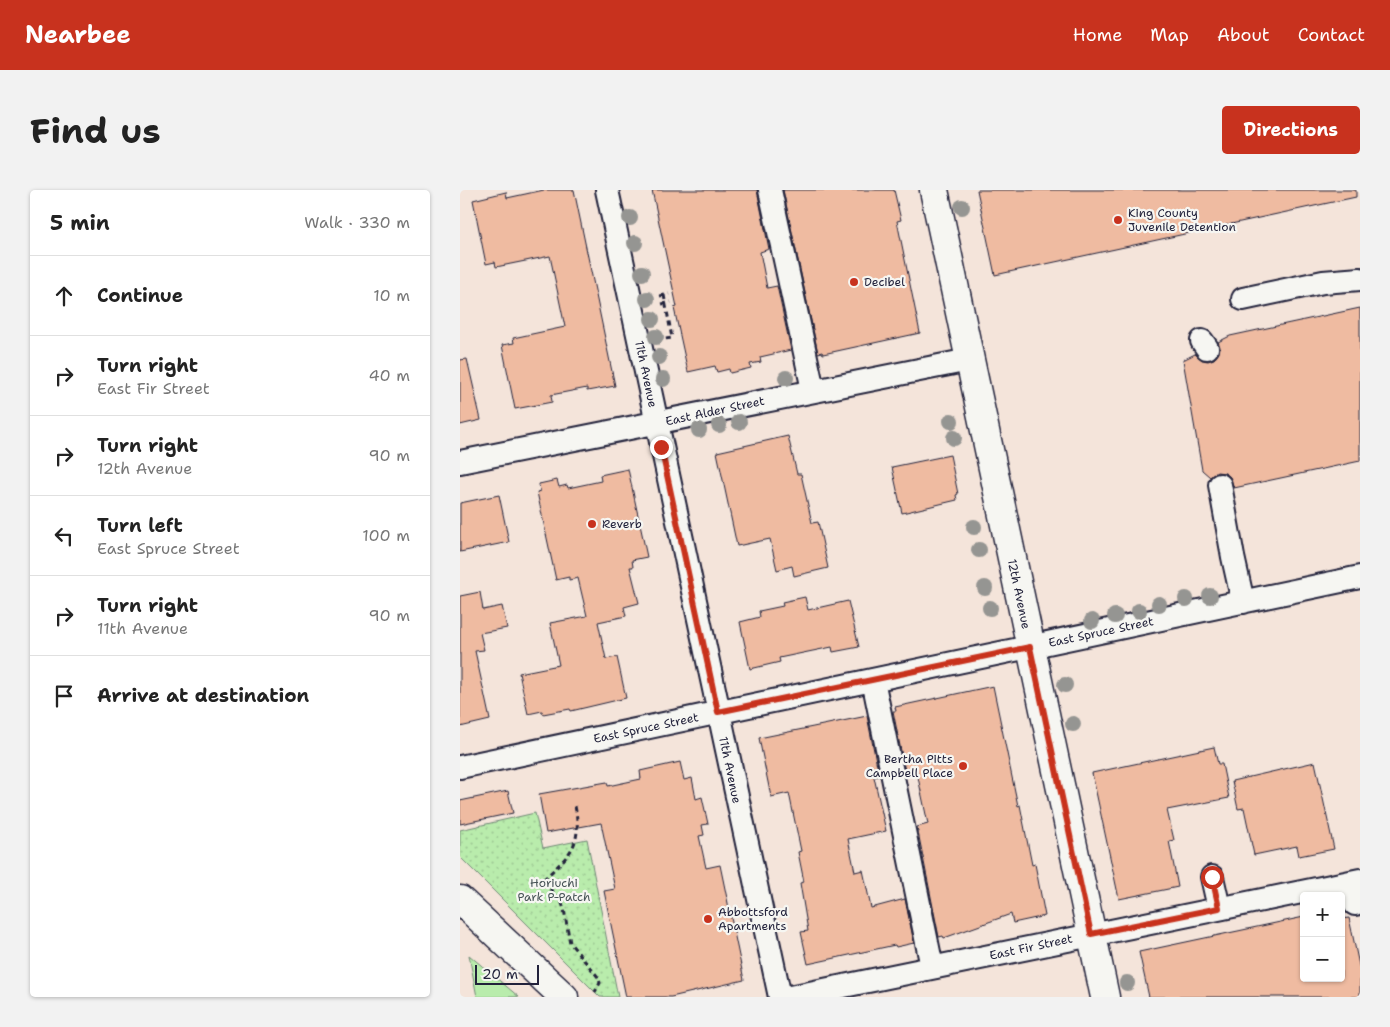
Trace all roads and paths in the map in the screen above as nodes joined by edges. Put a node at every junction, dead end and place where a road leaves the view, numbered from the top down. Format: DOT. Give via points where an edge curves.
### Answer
graph roads {
  1 [pos="607,190"];
  2 [pos="770,190"];
  3 [pos="934,190"];
  4 [pos="1360,279"];
  5 [pos="669,294"];
  6 [pos="1244,299"];
  7 [pos="671,302"];
  8 [pos="664,303"];
  9 [pos="665,340"];
  10 [pos="969,360"];
  11 [pos="813,390"];
  12 [pos="656,423"];
  13 [pos="460,462"];
  14 [pos="1220,485"];
  15 [pos="1360,577"];
  16 [pos="1243,602"];
  17 [pos="1030,647"];
  18 [pos="873,680"];
  19 [pos="718,712"];
  20 [pos="460,767"];
  21 [pos="575,806"];
  22 [pos="1212,877"];
  23 [pos="1355,881"];
  24 [pos="460,900"];
  25 [pos="1356,904"];
  26 [pos="1219,908"];
  27 [pos="1091,934"];
  28 [pos="932,967"];
  29 [pos="595,992"];
  30 [pos="564,997"];
  31 [pos="780,997"];
  32 [pos="790,997"];
  33 [pos="1104,997"];
  1 -- 12 [label="street, 11th Avenue"];
  2 -- 11 [label="street"];
  3 -- 10 [label="main road, 12th Avenue"];
  4 -- 6 [label="street" via="1323,282"];
  5 -- 8 [label="path" via="662,296"];
  7 -- 8 [label="path"];
  8 -- 9 [label="path" via="672,338"];
  10 -- 11 [label="street, East Alder Street"];
  10 -- 17 [label="main road, 12th Avenue"];
  11 -- 12 [label="street, East Alder Street"];
  12 -- 13 [label="street, East Alder Street"];
  12 -- 19 [label="street, 11th Avenue"];
  14 -- 16 [label="street"];
  15 -- 16 [label="street, East Spruce Street"];
  16 -- 17 [label="street, East Spruce Street"];
  17 -- 18 [label="street, East Spruce Street"];
  17 -- 27 [label="main road, 12th Avenue"];
  18 -- 19 [label="street, East Spruce Street"];
  18 -- 28 [label="street"];
  19 -- 20 [label="street, East Spruce Street"];
  19 -- 31 [label="street, 11th Avenue"];
  21 -- 29 [label="path" via="578,835 569,855 542,881 561,900 570,943 598,977 600,983"];
  22 -- 26 [label="street"];
  23 -- 25 [label="street"];
  23 -- 26 [label="street, East Fir Street"];
  24 -- 30 [label="main road"];
  26 -- 27 [label="street, East Fir Street"];
  27 -- 28 [label="street, East Fir Street"];
  27 -- 33 [label="main road, 12th Avenue"];
  28 -- 32 [label="street, East Fir Street"];
}
